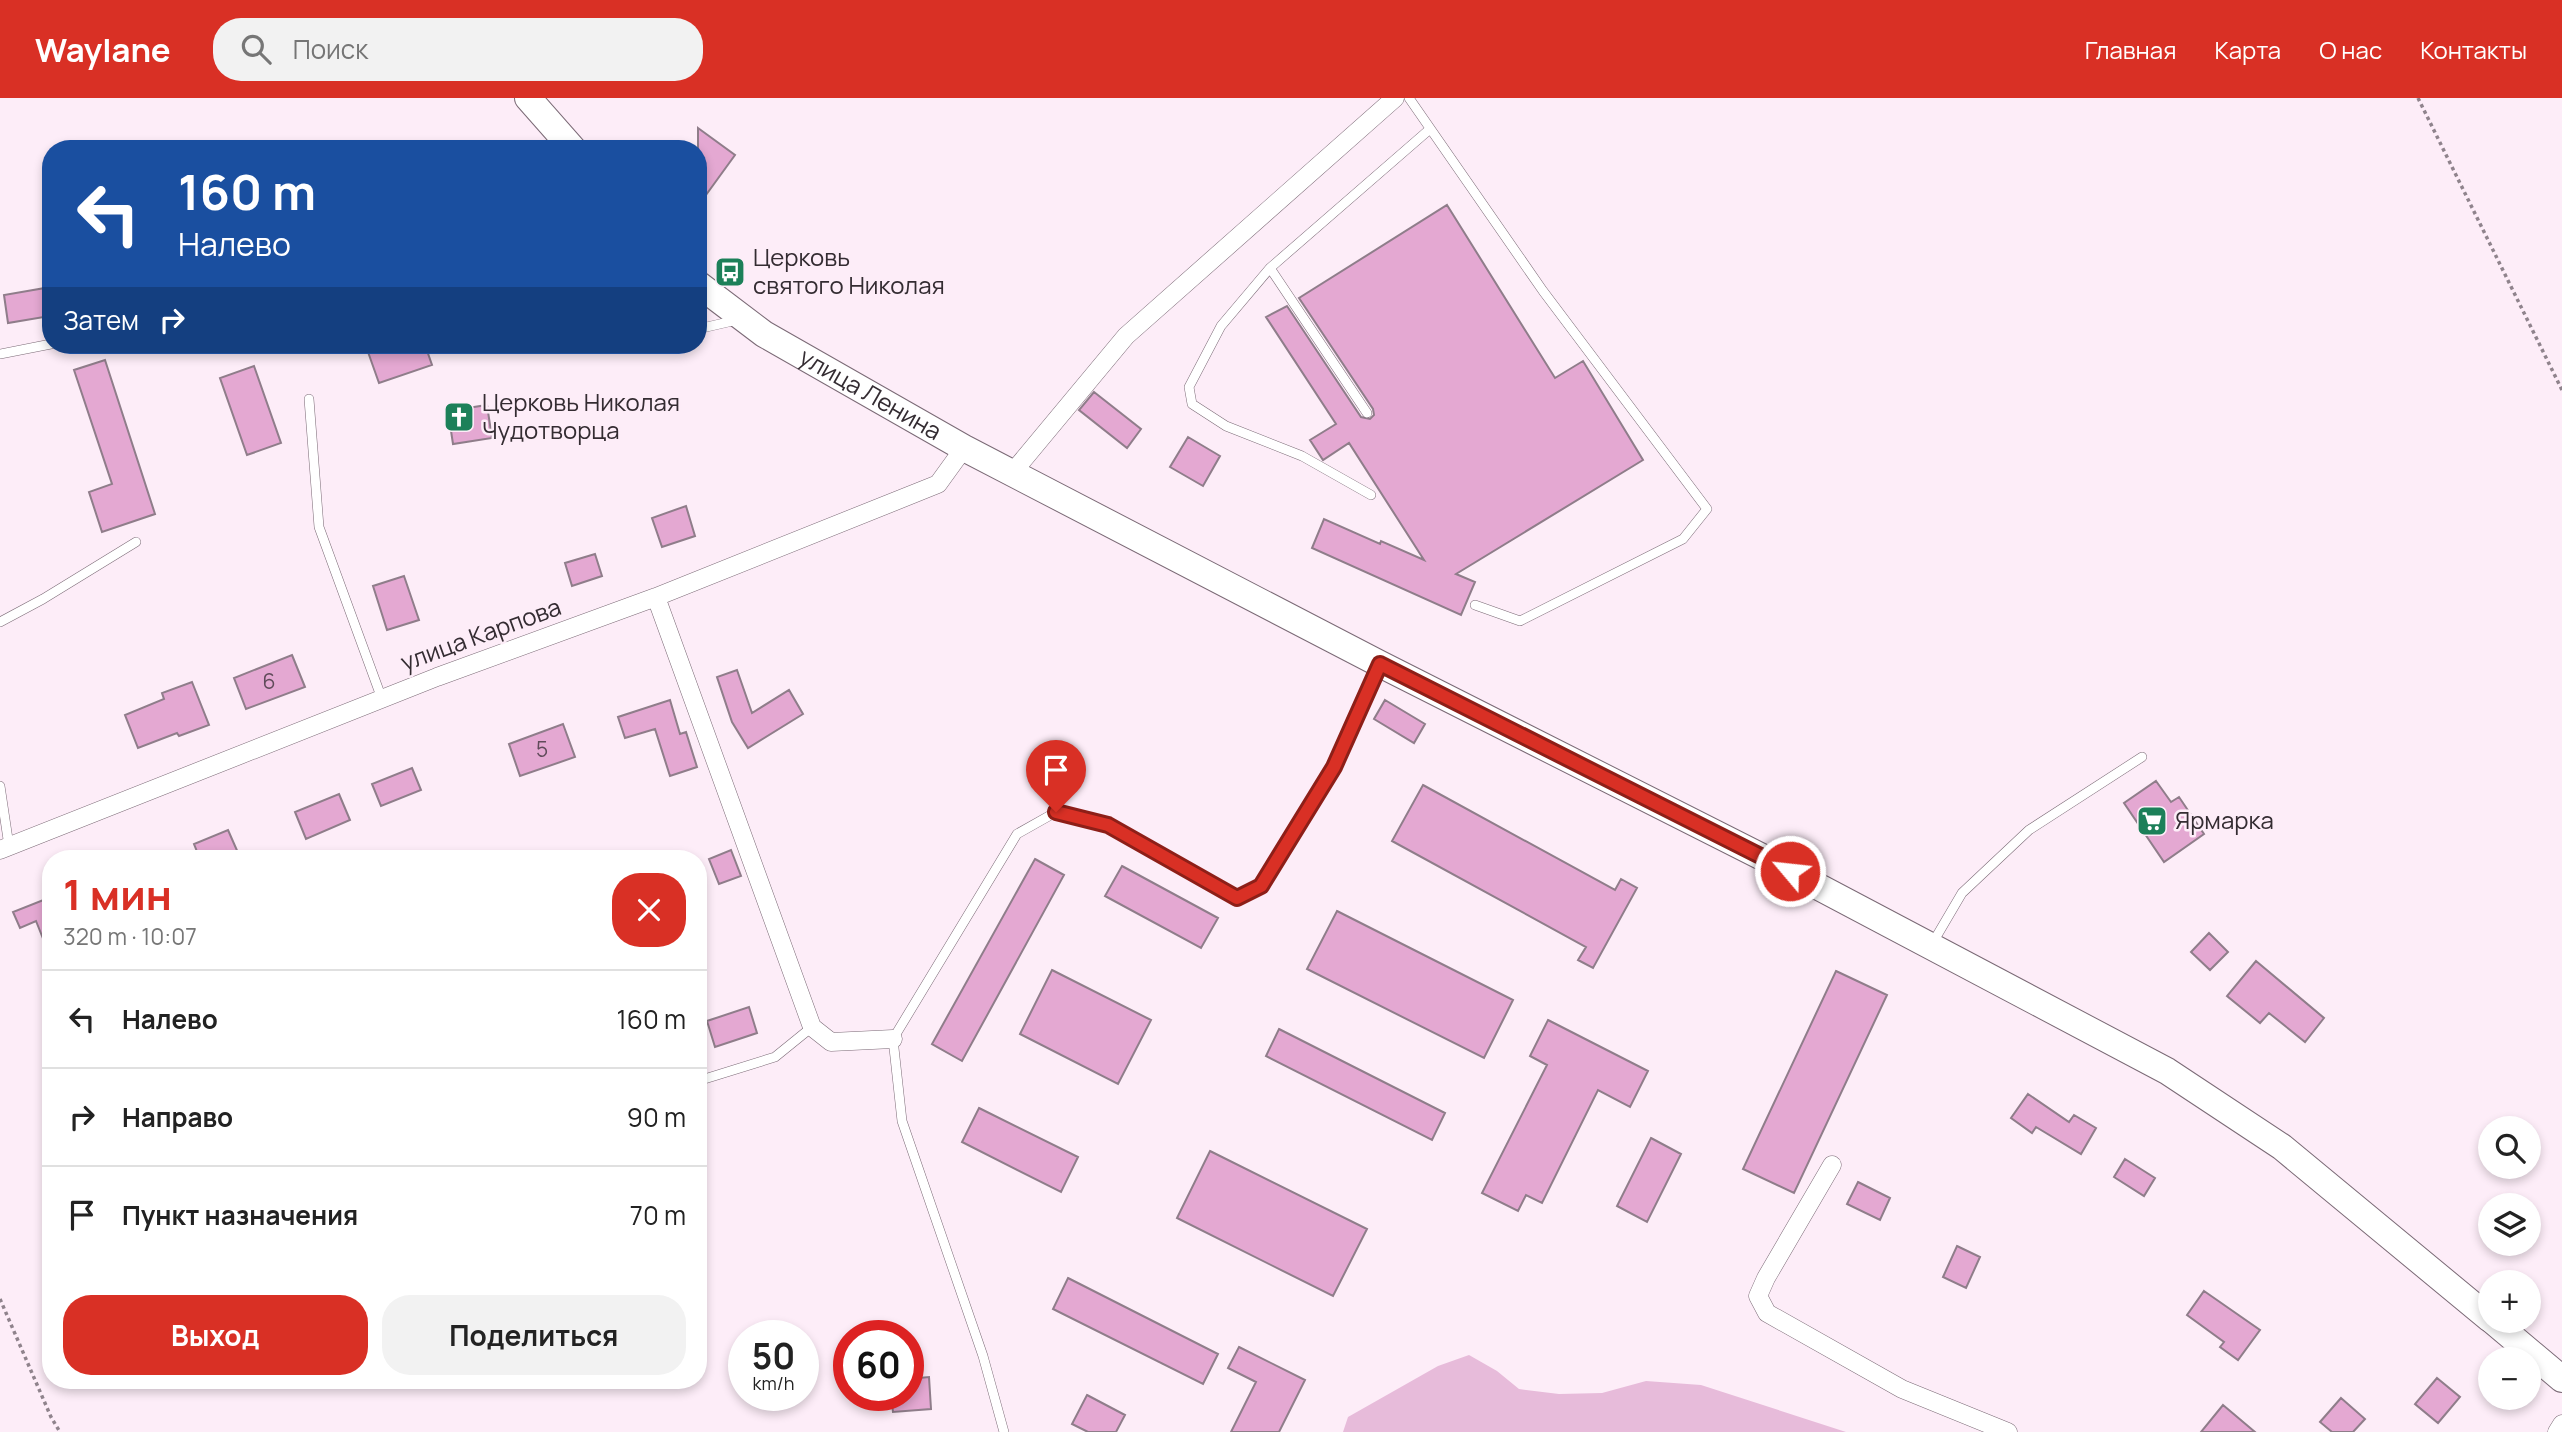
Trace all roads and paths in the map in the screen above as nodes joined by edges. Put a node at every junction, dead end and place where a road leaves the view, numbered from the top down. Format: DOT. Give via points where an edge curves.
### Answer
graph roads {
  1 [pos="528,98"];
  2 [pos="1395,98"];
  3 [pos="1409,98"];
  4 [pos="2417,98"];
  5 [pos="1430,129"];
  6 [pos="565,140"];
  7 [pos="1270,268"];
  8 [pos="707,291"];
  9 [pos="744,319"];
  10 [pos="707,328"];
  11 [pos="42,346"];
  12 [pos="0,354"];
  13 [pos="2562,390"];
  14 [pos="309,399"];
  15 [pos="1367,412"];
  16 [pos="964,448"];
  17 [pos="1013,472"];
  18 [pos="1371,495"];
  19 [pos="136,542"];
  20 [pos="656,597"];
  21 [pos="1475,605"];
  22 [pos="0,622"];
  23 [pos="1380,664"];
  24 [pos="382,699"];
  25 [pos="2142,757"];
  26 [pos="0,786"];
  27 [pos="4,848"];
  28 [pos="1931,946"];
  29 [pos="812,1027"];
  30 [pos="893,1039"];
  31 [pos="707,1079"];
  32 [pos="1832,1166"];
  33 [pos="0,1299"];
  34 [pos="2478,1309"];
  35 [pos="2507,1333"];
  36 [pos="2562,1379"];
  37 [pos="2562,1424"];
  38 [pos="1973,1426"];
  39 [pos="60,1432"];
  40 [pos="1004,1432"];
  41 [pos="2008,1432"];
  42 [pos="2557,1432"];
  1 -- 6 [label="main road"];
  2 -- 17 [label="street" via="1126,336"];
  3 -- 5 [label="lane"];
  4 -- 13 [label="path"];
  5 -- 7 [label="lane"];
  5 -- 21 [label="lane" via="1543,291 1707,509 1683,539 1520,621"];
  7 -- 15 [label="lane"];
  7 -- 18 [label="lane" via="1221,326 1189,387 1192,404 1226,426 1303,456"];
  8 -- 9 [label="main road, улица Ленина"];
  9 -- 10 [label="lane"];
  9 -- 16 [label="main road, улица Ленина"];
  11 -- 12 [label="lane"];
  14 -- 24 [label="lane" via="319,527"];
  16 -- 17 [label="main road, улица Ленина"];
  16 -- 20 [label="street, улица Карпова" via="938,484"];
  17 -- 23 [label="main road, улица Ленина"];
  19 -- 22 [label="lane"];
  20 -- 24 [label="street, улица Карпова"];
  20 -- 29 [label="street"];
  23 -- 28 [label="main road, улица Ленина"];
  23 -- 30 [label="lane" via="1334,767 1261,886 1237,898 1108,825 1056,812 1017,834"];
  24 -- 27 [label="street, улица Карпова"];
  25 -- 28 [label="lane" via="2029,830 1962,892"];
  26 -- 27 [label="lane"];
  28 -- 34 [label="main road, улица Ленина" via="2167,1071 2282,1147"];
  29 -- 30 [label="street" via="831,1042"];
  29 -- 31 [label="lane" via="775,1057"];
  30 -- 40 [label="lane" via="902,1121 983,1356"];
  32 -- 38 [label="street" via="1758,1296 1767,1313"];
  33 -- 39 [label="path"];
  35 -- 36 [label="main road, улица Ленина"];
  37 -- 42 [label="street"];
  38 -- 41 [label="street"];
}
